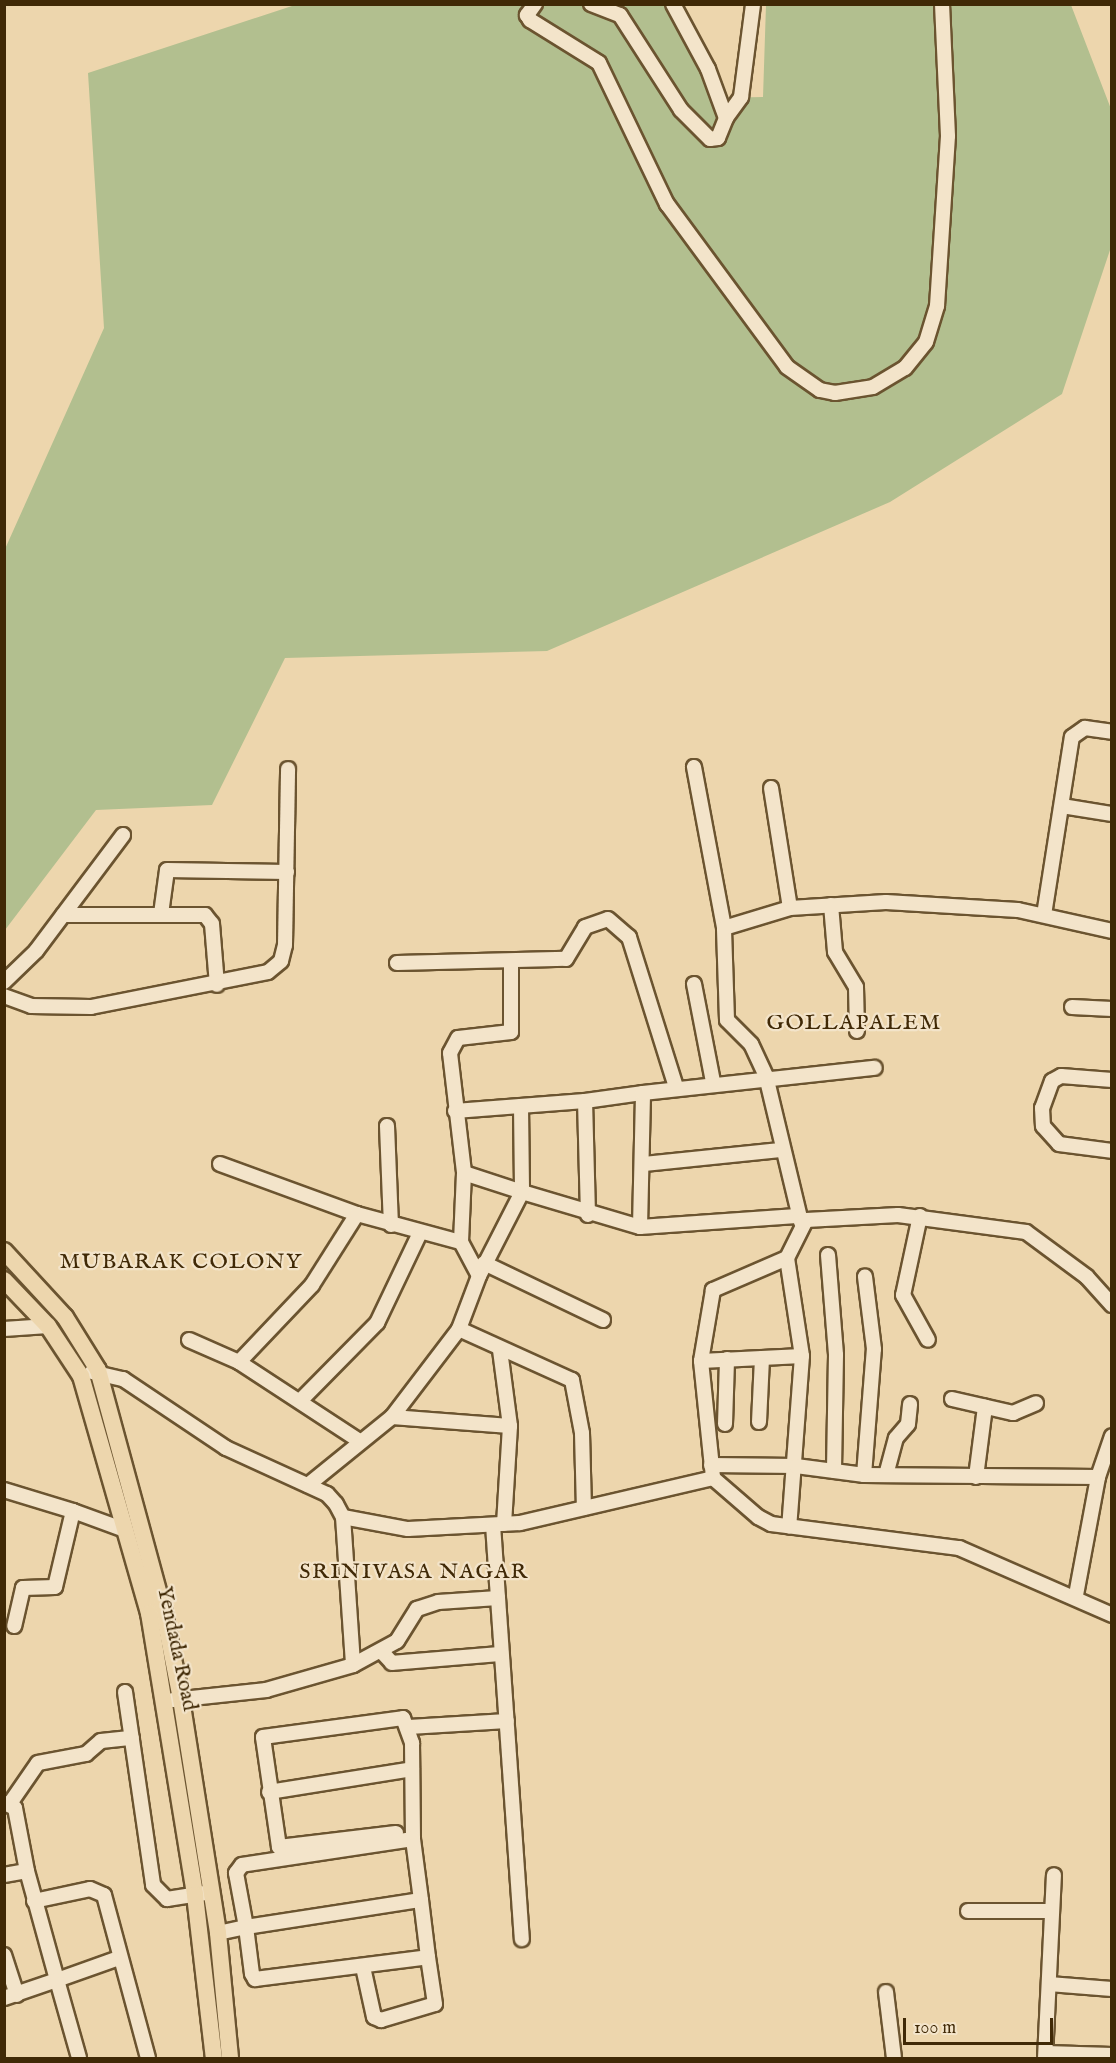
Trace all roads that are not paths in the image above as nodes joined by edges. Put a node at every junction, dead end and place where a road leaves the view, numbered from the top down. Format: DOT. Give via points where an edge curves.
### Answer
graph roads {
  1 [pos="535,4"];
  2 [pos="591,4"];
  3 [pos="673,4"];
  4 [pos="753,4"];
  5 [pos="942,4"];
  6 [pos="726,118"];
  7 [pos="1112,732"];
  8 [pos="694,767"];
  9 [pos="288,769"];
  10 [pos="771,788"];
  11 [pos="1062,806"];
  12 [pos="1112,814"];
  13 [pos="123,835"];
  14 [pos="286,872"];
  15 [pos="831,905"];
  16 [pos="790,908"];
  17 [pos="161,914"];
  18 [pos="63,915"];
  19 [pos="1044,915"];
  20 [pos="724,928"];
  21 [pos="1112,931"];
  22 [pos="511,961"];
  23 [pos="397,963"];
  24 [pos="4,982"];
  25 [pos="694,984"];
  26 [pos="217,985"];
  27 [pos="4,996"];
  28 [pos="1072,1007"];
  29 [pos="1112,1009"];
  30 [pos="857,1032"];
  31 [pos="875,1068"];
  32 [pos="766,1076"];
  33 [pos="1112,1080"];
  34 [pos="713,1082"];
  35 [pos="676,1087"];
  36 [pos="644,1093"];
  37 [pos="585,1101"];
  38 [pos="522,1106"];
  39 [pos="455,1111"];
  40 [pos="387,1126"];
  41 [pos="780,1150"];
  42 [pos="1112,1151"];
  43 [pos="220,1164"];
  44 [pos="644,1164"];
  45 [pos="464,1173"];
  46 [pos="522,1192"];
  47 [pos="357,1214"];
  48 [pos="588,1215"];
  49 [pos="920,1216"];
  50 [pos="799,1219"];
  51 [pos="391,1225"];
  52 [pos="640,1227"];
  53 [pos="419,1235"];
  54 [pos="461,1242"];
  55 [pos="4,1251"];
  56 [pos="828,1255"];
  57 [pos="787,1258"];
  58 [pos="481,1270"];
  59 [pos="866,1276"];
  60 [pos="4,1280"];
  61 [pos="1112,1305"];
  62 [pos="603,1320"];
  63 [pos="48,1326"];
  64 [pos="4,1329"];
  65 [pos="459,1329"];
  66 [pos="928,1340"];
  67 [pos="189,1341"];
  68 [pos="500,1350"];
  69 [pos="802,1356"];
  70 [pos="762,1358"];
  71 [pos="727,1359"];
  72 [pos="701,1361"];
  73 [pos="239,1362"];
  74 [pos="98,1370"];
  75 [pos="81,1376"];
  76 [pos="952,1399"];
  77 [pos="300,1401"];
  78 [pos="1036,1403"];
  79 [pos="910,1404"];
  80 [pos="985,1407"];
  81 [pos="392,1417"];
  82 [pos="759,1422"];
  83 [pos="725,1424"];
  84 [pos="510,1426"];
  85 [pos="1112,1436"];
  86 [pos="358,1440"];
  87 [pos="796,1466"];
  88 [pos="834,1471"];
  89 [pos="712,1472"];
  90 [pos="864,1475"];
  91 [pos="886,1475"];
  92 [pos="976,1477"];
  93 [pos="1098,1477"];
  94 [pos="308,1485"];
  95 [pos="4,1490"];
  96 [pos="584,1508"];
  97 [pos="73,1512"];
  98 [pos="343,1517"];
  99 [pos="499,1525"];
  100 [pos="789,1527"];
  101 [pos="124,1530"];
  102 [pos="1076,1595"];
  103 [pos="498,1598"];
  104 [pos="1112,1615"];
  105 [pos="14,1626"];
  106 [pos="381,1651"];
  107 [pos="499,1654"];
  108 [pos="353,1665"];
  109 [pos="125,1692"];
  110 [pos="173,1700"];
  111 [pos="507,1721"];
  112 [pos="409,1727"];
  113 [pos="132,1738"];
  114 [pos="412,1769"];
  115 [pos="269,1792"];
  116 [pos="8,1802"];
  117 [pos="413,1835"];
  118 [pos="27,1871"];
  119 [pos="4,1875"];
  120 [pos="1054,1875"];
  121 [pos="203,1893"];
  122 [pos="421,1900"];
  123 [pos="34,1901"];
  124 [pos="968,1911"];
  125 [pos="1052,1911"];
  126 [pos="246,1927"];
  127 [pos="218,1933"];
  128 [pos="522,1939"];
  129 [pos="4,1955"];
  130 [pos="428,1957"];
  131 [pos="118,1958"];
  132 [pos="363,1967"];
  133 [pos="57,1980"];
  134 [pos="1049,1984"];
  135 [pos="1112,1989"];
  136 [pos="886,1992"];
  137 [pos="10,1996"];
  138 [pos="1112,2055"];
  139 [pos="1046,2056"];
  140 [pos="79,2058"];
  141 [pos="148,2058"];
  142 [pos="214,2058"];
  143 [pos="230,2058"];
  144 [pos="894,2058"];
  1 -- 5 [label="street" via="526,15 530,20 599,63 667,204 787,367 820,390 835,393 873,387 905,368 926,342 937,306 948,147"];
  2 -- 6 [label="street" via="620,15 681,110 710,139 725,132"];
  3 -- 6 [label="street" via="708,69"];
  4 -- 6 [label="street" via="741,97"];
  7 -- 11 [label="street" via="1085,728 1072,737"];
  8 -- 20 [label="street"];
  9 -- 14 [label="street"];
  10 -- 16 [label="street"];
  11 -- 12 [label="street"];
  11 -- 19 [label="street"];
  13 -- 18 [label="street"];
  14 -- 17 [label="street" via="167,870"];
  14 -- 26 [label="street" via="281,961 268,972"];
  15 -- 16 [label="street"];
  15 -- 19 [label="street" via="886,902"];
  15 -- 30 [label="street" via="835,952 856,987"];
  16 -- 20 [label="street"];
  17 -- 18 [label="street"];
  17 -- 26 [label="street" via="209,918"];
  18 -- 24 [label="street"];
  19 -- 21 [label="street"];
  20 -- 32 [label="street" via="727,1020 751,1044"];
  22 -- 23 [label="street"];
  22 -- 35 [label="street" via="566,959 585,927 608,919 629,937"];
  22 -- 39 [label="street" via="511,1032 467,1036 452,1044"];
  25 -- 34 [label="street"];
  26 -- 27 [label="street" via="91,1007 30,1006"];
  28 -- 29 [label="street"];
  31 -- 32 [label="street"];
  32 -- 34 [label="street"];
  32 -- 41 [label="street"];
  33 -- 42 [label="street" via="1061,1076 1052,1081 1042,1108 1043,1126 1059,1144"];
  34 -- 35 [label="street"];
  35 -- 36 [label="street"];
  36 -- 37 [label="street"];
  36 -- 44 [label="street"];
  37 -- 38 [label="street"];
  37 -- 48 [label="street"];
  38 -- 39 [label="street"];
  38 -- 46 [label="street"];
  39 -- 45 [label="street"];
  40 -- 51 [label="street"];
  41 -- 44 [label="street"];
  41 -- 50 [label="street"];
  43 -- 47 [label="street"];
  44 -- 52 [label="street"];
  45 -- 46 [label="street"];
  45 -- 54 [label="street"];
  46 -- 48 [label="street"];
  46 -- 58 [label="street"];
  47 -- 51 [label="street"];
  47 -- 73 [label="street" via="312,1285"];
  48 -- 52 [label="street"];
  49 -- 50 [label="street"];
  49 -- 61 [label="street" via="1036,1236"];
  49 -- 66 [label="street" via="903,1295"];
  50 -- 52 [label="street"];
  50 -- 57 [label="street" via="795,1248"];
  51 -- 53 [label="street"];
  53 -- 54 [label="street"];
  53 -- 77 [label="street" via="377,1323"];
  54 -- 58 [label="street"];
  55 -- 74 [label="main road, Yendada Road" via="65,1317"];
  56 -- 88 [label="street" via="836,1362"];
  57 -- 69 [label="street"];
  57 -- 72 [label="street" via="713,1290"];
  58 -- 62 [label="street"];
  58 -- 65 [label="street"];
  59 -- 90 [label="street" via="874,1349"];
  60 -- 63 [label="main road, Yendada Road"];
  63 -- 64 [label="street"];
  63 -- 75 [label="main road, Yendada Road"];
  65 -- 68 [label="street"];
  65 -- 81 [label="street"];
  67 -- 73 [label="street"];
  68 -- 84 [label="street"];
  68 -- 96 [label="street" via="572,1380 582,1433"];
  69 -- 70 [label="street"];
  69 -- 87 [label="street"];
  70 -- 71 [label="street"];
  70 -- 82 [label="street"];
  71 -- 72 [label="street"];
  71 -- 83 [label="street"];
  72 -- 89 [label="street"];
  73 -- 77 [label="street"];
  74 -- 75 [label="street"];
  74 -- 94 [label="street" via="123,1379 226,1448"];
  74 -- 110 [label="main road, Yendada Road" via="164,1613"];
  75 -- 101 [label="main road, Yendada Road"];
  76 -- 80 [label="street"];
  77 -- 86 [label="street"];
  78 -- 80 [label="street" via="1013,1413"];
  79 -- 91 [label="street" via="908,1424 896,1438"];
  80 -- 92 [label="street"];
  81 -- 84 [label="street"];
  81 -- 86 [label="street"];
  84 -- 99 [label="street"];
  85 -- 93 [label="street"];
  86 -- 94 [label="street"];
  87 -- 88 [label="street"];
  87 -- 89 [label="street"];
  87 -- 100 [label="street"];
  88 -- 90 [label="street"];
  89 -- 96 [label="street"];
  89 -- 100 [label="street" via="758,1517"];
  90 -- 91 [label="street"];
  91 -- 92 [label="street"];
  92 -- 93 [label="street"];
  93 -- 102 [label="street"];
  94 -- 98 [label="street" via="327,1494"];
  95 -- 97 [label="street"];
  96 -- 99 [label="street"];
  97 -- 101 [label="street"];
  97 -- 105 [label="street" via="58,1581 49,1588 30,1584 23,1588"];
  98 -- 99 [label="street" via="408,1529"];
  98 -- 108 [label="street"];
  99 -- 103 [label="street"];
  100 -- 102 [label="street" via="959,1548"];
  101 -- 110 [label="main road, Yendada Road"];
  102 -- 104 [label="street"];
  103 -- 106 [label="street" via="428,1604"];
  103 -- 107 [label="street"];
  106 -- 107 [label="street" via="392,1663"];
  106 -- 108 [label="street"];
  107 -- 111 [label="street"];
  108 -- 110 [label="street" via="266,1690"];
  109 -- 113 [label="street"];
  110 -- 121 [label="main road, Yendada Road"];
  111 -- 112 [label="street"];
  111 -- 128 [label="street"];
  112 -- 114 [label="street"];
  112 -- 115 [label="street" via="403,1718 395,1717 263,1737"];
  113 -- 116 [label="street" via="101,1741 86,1754 38,1763"];
  113 -- 121 [label="street" via="153,1885 167,1899"];
  114 -- 115 [label="street"];
  114 -- 117 [label="street"];
  115 -- 117 [label="street" via="279,1847"];
  116 -- 118 [label="street"];
  117 -- 122 [label="street"];
  117 -- 126 [label="street" via="242,1865 236,1873"];
  118 -- 119 [label="street"];
  118 -- 123 [label="street"];
  120 -- 125 [label="street"];
  121 -- 127 [label="main road"];
  121 -- 142 [label="main road, Yendada Road"];
  122 -- 126 [label="street"];
  122 -- 130 [label="street"];
  123 -- 131 [label="street" via="98,1890"];
  123 -- 133 [label="street"];
  124 -- 125 [label="street"];
  125 -- 134 [label="street"];
  126 -- 127 [label="street"];
  126 -- 132 [label="street" via="255,1979"];
  127 -- 143 [label="main road"];
  129 -- 137 [label="street"];
  130 -- 132 [label="street"];
  130 -- 132 [label="street" via="435,2004 381,2020 374,2017"];
  131 -- 133 [label="street"];
  131 -- 141 [label="street"];
  133 -- 137 [label="street"];
  133 -- 140 [label="street"];
  134 -- 135 [label="street"];
  134 -- 139 [label="street"];
  136 -- 144 [label="street"];
  138 -- 139 [label="street"];
}
